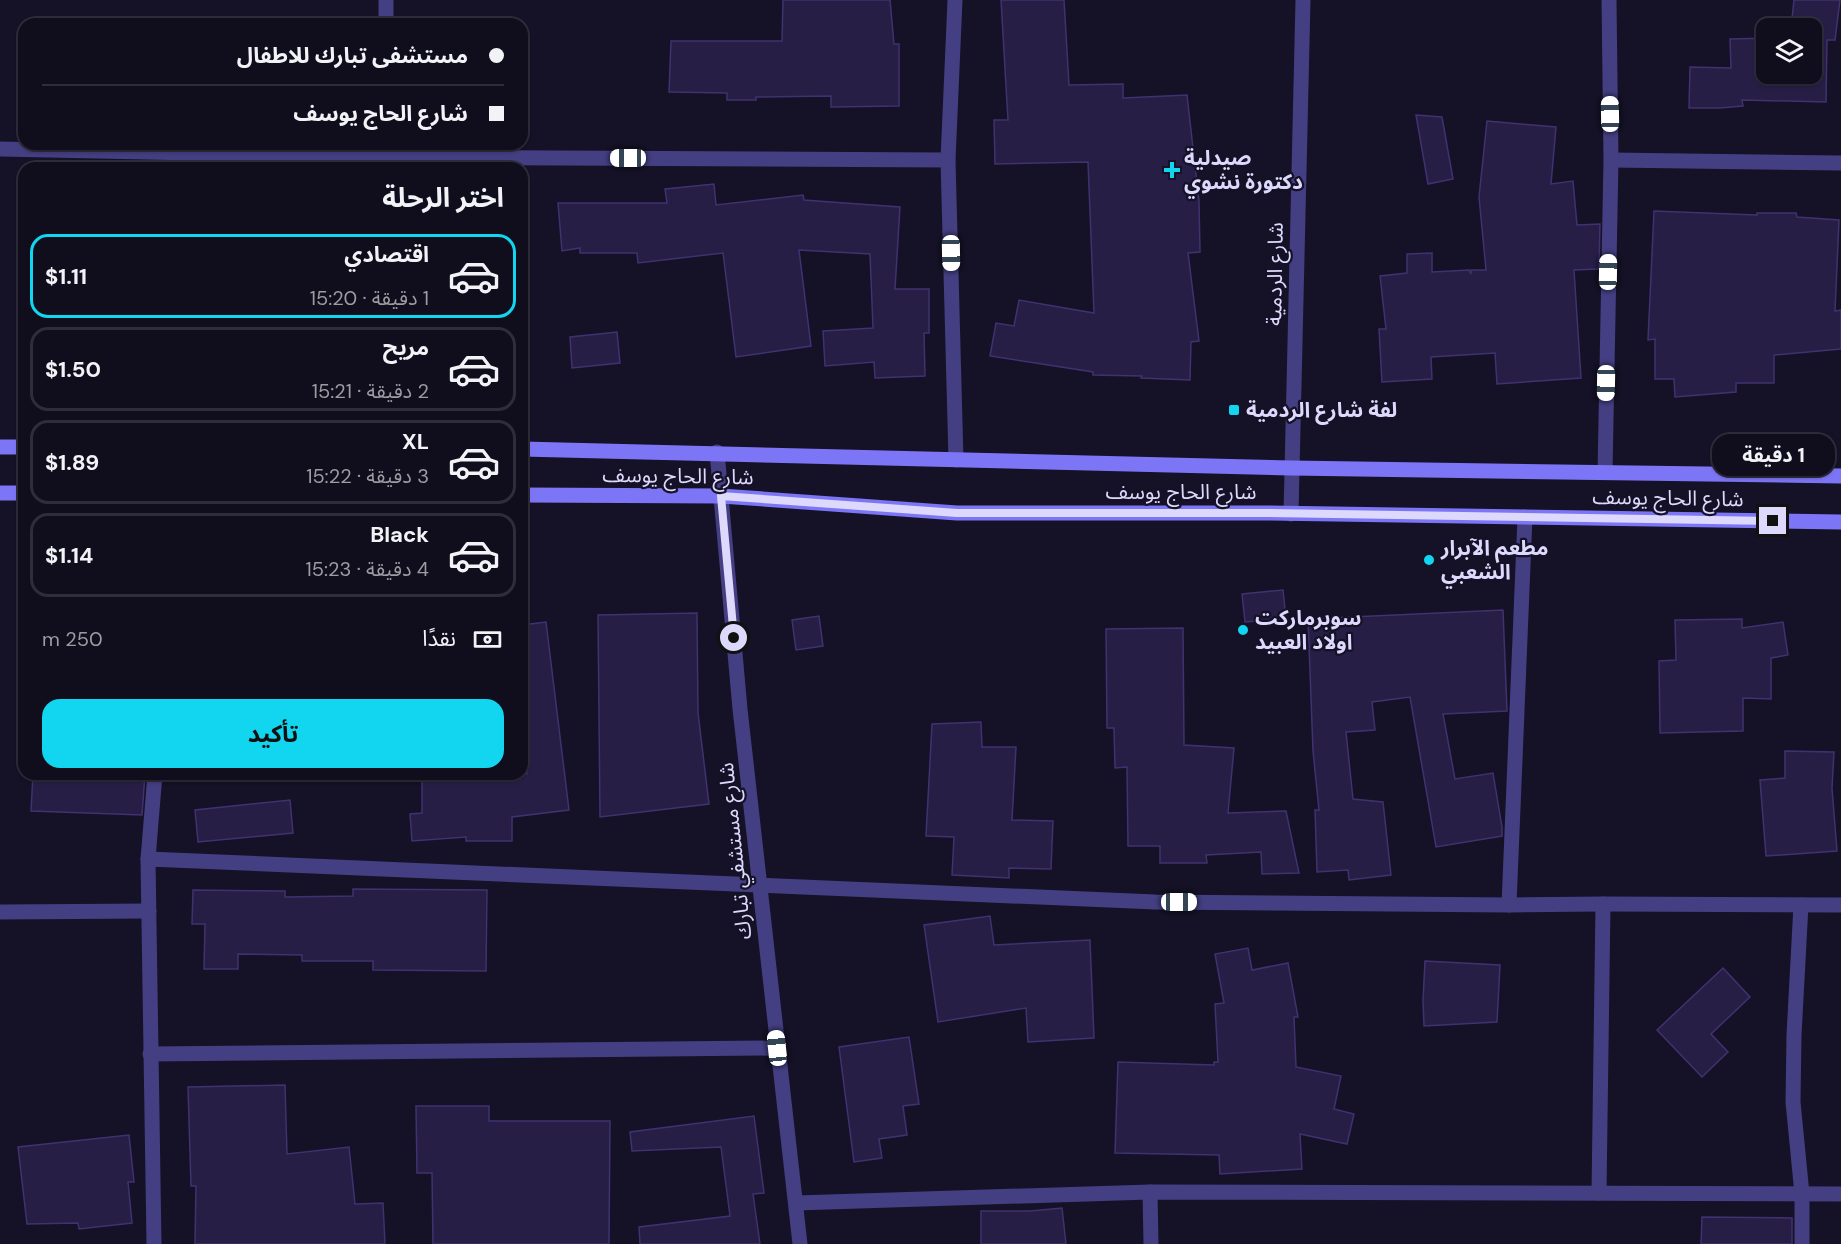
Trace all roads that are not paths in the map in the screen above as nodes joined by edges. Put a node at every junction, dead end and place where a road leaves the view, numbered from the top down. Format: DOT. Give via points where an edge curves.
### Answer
graph roads {
  1 [pos="386,0"];
  2 [pos="955,0"];
  3 [pos="1303,0"];
  4 [pos="1609,0"];
  5 [pos="386,18"];
  6 [pos="0,149"];
  7 [pos="18,149"];
  8 [pos="55,150"];
  9 [pos="386,156"];
  10 [pos="948,160"];
  11 [pos="1611,160"];
  12 [pos="1841,163"];
  13 [pos="0,447"];
  14 [pos="18,447"];
  15 [pos="528,448"];
  16 [pos="717,452"];
  17 [pos="956,460"];
  18 [pos="1291,468"];
  19 [pos="1605,472"];
  20 [pos="1841,476"];
  21 [pos="0,493"];
  22 [pos="18,493"];
  23 [pos="528,495"];
  24 [pos="721,496"];
  25 [pos="1291,514"];
  26 [pos="1525,517"];
  27 [pos="1841,522"];
  28 [pos="155,780"];
  29 [pos="148,859"];
  30 [pos="759,885"];
  31 [pos="1603,904"];
  32 [pos="1801,904"];
  33 [pos="1509,905"];
  34 [pos="1841,905"];
  35 [pos="149,911"];
  36 [pos="0,912"];
  37 [pos="777,1048"];
  38 [pos="150,1054"];
  39 [pos="1150,1192"];
  40 [pos="1599,1193"];
  41 [pos="1802,1194"];
  42 [pos="1841,1194"];
  43 [pos="796,1203"];
  44 [pos="154,1244"];
  45 [pos="800,1244"];
  46 [pos="1150,1244"];
  47 [pos="1802,1244"];
  1 -- 5 [label="street"];
  2 -- 10 [label="street"];
  3 -- 18 [label="street, شارع الردمية"];
  4 -- 11 [label="street"];
  6 -- 7 [label="street"];
  8 -- 9 [label="street"];
  9 -- 10 [label="street"];
  10 -- 17 [label="street"];
  11 -- 12 [label="street"];
  11 -- 19 [label="street"];
  13 -- 14 [label="main road"];
  15 -- 16 [label="main road, شارع الحاج يوسف"];
  16 -- 17 [label="main road, شارع الحاج يوسف"];
  16 -- 24 [label="street, شارع مستشفي تبارك"];
  17 -- 18 [label="main road, شارع الحاج يوسف"];
  18 -- 19 [label="main road, شارع الحاج يوسف"];
  18 -- 25 [label="street, شارع الردمية"];
  19 -- 20 [label="main road, شارع الحاج يوسف"];
  21 -- 22 [label="main road"];
  23 -- 24 [label="main road, شارع الحاج يوسف"];
  24 -- 25 [label="main road, شارع الحاج يوسف" via="957,513"];
  24 -- 30 [label="street, شارع مستشفي تبارك"];
  25 -- 26 [label="main road, شارع الحاج يوسف"];
  26 -- 27 [label="main road, شارع الحاج يوسف"];
  26 -- 33 [label="street"];
  28 -- 29 [label="street"];
  29 -- 30 [label="street"];
  29 -- 35 [label="street"];
  30 -- 33 [label="street" via="1155,902"];
  30 -- 37 [label="street, شارع مستشفي تبارك"];
  31 -- 32 [label="street"];
  31 -- 33 [label="street"];
  31 -- 40 [label="street"];
  32 -- 34 [label="street"];
  32 -- 41 [label="street" via="1793,1102"];
  35 -- 36 [label="street"];
  35 -- 38 [label="street"];
  37 -- 38 [label="street"];
  37 -- 43 [label="street, شارع مستشفي تبارك"];
  38 -- 44 [label="street"];
  39 -- 40 [label="street"];
  39 -- 43 [label="street"];
  39 -- 46 [label="street"];
  40 -- 41 [label="street"];
  41 -- 42 [label="street"];
  41 -- 47 [label="street"];
  43 -- 45 [label="street, شارع مستشفي تبارك"];
}
